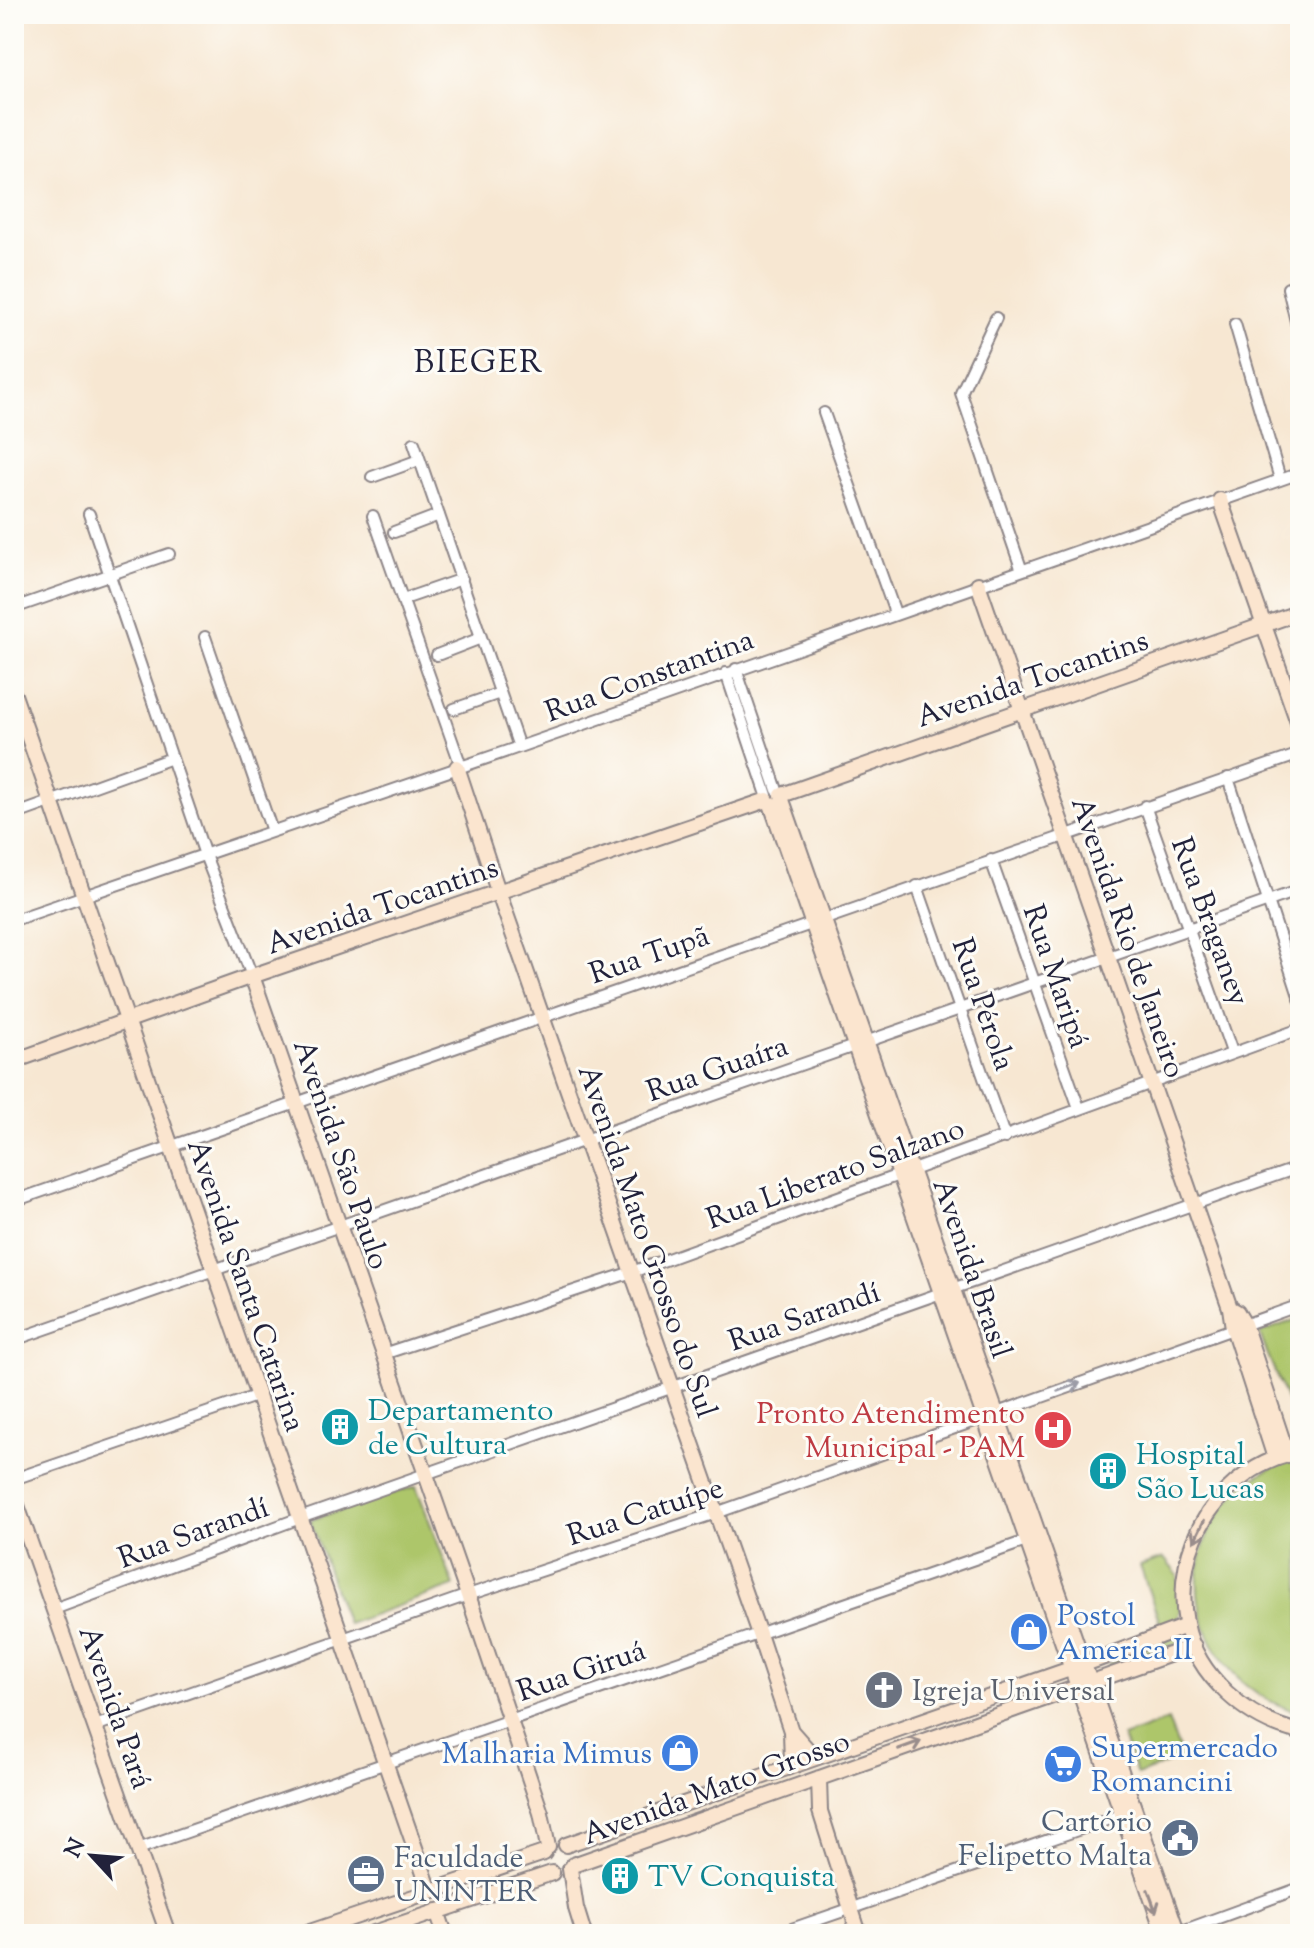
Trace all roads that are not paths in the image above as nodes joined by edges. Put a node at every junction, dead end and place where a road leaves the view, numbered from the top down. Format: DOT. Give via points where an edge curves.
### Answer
graph roads {
  1 [pos="1288,288"];
  2 [pos="996,318"];
  3 [pos="1235,324"];
  4 [pos="1300,338"];
  5 [pos="824,413"];
  6 [pos="414,443"];
  7 [pos="419,460"];
  8 [pos="1300,473"];
  9 [pos="372,477"];
  10 [pos="1280,479"];
  11 [pos="1220,500"];
  12 [pos="89,514"];
  13 [pos="439,515"];
  14 [pos="373,516"];
  15 [pos="394,532"];
  16 [pos="169,554"];
  17 [pos="1021,568"];
  18 [pos="110,575"];
  19 [pos="462,579"];
  20 [pos="978,584"];
  21 [pos="410,597"];
  22 [pos="14,608"];
  23 [pos="1300,612"];
  24 [pos="895,613"];
  25 [pos="1263,625"];
  26 [pos="205,637"];
  27 [pos="481,638"];
  28 [pos="437,655"];
  29 [pos="731,671"];
  30 [pos="500,693"];
  31 [pos="14,695"];
  32 [pos="1023,708"];
  33 [pos="454,709"];
  34 [pos="1300,728"];
  35 [pos="519,747"];
  36 [pos="1300,754"];
  37 [pos="172,758"];
  38 [pos="459,767"];
  39 [pos="1228,778"];
  40 [pos="774,797"];
  41 [pos="51,803"];
  42 [pos="1145,806"];
  43 [pos="14,815"];
  44 [pos="272,831"];
  45 [pos="1066,834"];
  46 [pos="205,855"];
  47 [pos="991,860"];
  48 [pos="917,886"];
  49 [pos="1300,890"];
  50 [pos="499,894"];
  51 [pos="83,896"];
  52 [pos="1269,901"];
  53 [pos="14,920"];
  54 [pos="818,920"];
  55 [pos="1188,929"];
  56 [pos="1108,957"];
  57 [pos="252,976"];
  58 [pos="1034,983"];
  59 [pos="1300,999"];
  60 [pos="960,1009"];
  61 [pos="543,1016"];
  62 [pos="128,1021"];
  63 [pos="1300,1029"];
  64 [pos="860,1044"];
  65 [pos="1232,1052"];
  66 [pos="14,1061"];
  67 [pos="1152,1084"];
  68 [pos="297,1102"];
  69 [pos="1079,1108"];
  70 [pos="1005,1138"];
  71 [pos="585,1140"];
  72 [pos="171,1146"];
  73 [pos="1300,1167"];
  74 [pos="906,1173"];
  75 [pos="14,1201"];
  76 [pos="1194,1204"];
  77 [pos="339,1226"];
  78 [pos="213,1270"];
  79 [pos="632,1272"];
  80 [pos="947,1291"];
  81 [pos="1300,1305"];
  82 [pos="1239,1326"];
  83 [pos="14,1340"];
  84 [pos="383,1354"];
  85 [pos="672,1387"];
  86 [pos="256,1396"];
  87 [pos="990,1416"];
  88 [pos="1287,1455"];
  89 [pos="426,1474"];
  90 [pos="14,1479"];
  91 [pos="14,1497"];
  92 [pos="716,1513"];
  93 [pos="300,1518"];
  94 [pos="1033,1538"];
  95 [pos="468,1595"];
  96 [pos="54,1609"];
  97 [pos="1186,1626"];
  98 [pos="759,1634"];
  99 [pos="341,1639"];
  100 [pos="1194,1646"];
  101 [pos="1078,1666"];
  102 [pos="1084,1684"];
  103 [pos="509,1721"];
  104 [pos="95,1726"];
  105 [pos="791,1731"];
  106 [pos="1300,1732"];
  107 [pos="814,1757"];
  108 [pos="386,1763"];
  109 [pos="792,1764"];
  110 [pos="819,1778"];
  111 [pos="798,1785"];
  112 [pos="820,1811"];
  113 [pos="1121,1815"];
  114 [pos="555,1847"];
  115 [pos="138,1849"];
  116 [pos="563,1870"];
  117 [pos="1300,1888"];
  118 [pos="430,1891"];
  119 [pos="850,1908"];
  120 [pos="437,1911"];
  121 [pos="168,1934"];
  122 [pos="304,1934"];
  123 [pos="371,1934"];
  124 [pos="445,1934"];
  125 [pos="584,1934"];
  126 [pos="777,1934"];
  127 [pos="859,1934"];
  128 [pos="1173,1934"];
  1 -- 4 [label="street"];
  2 -- 17 [label="street" via="961,393"];
  3 -- 10 [label="street"];
  5 -- 24 [label="street"];
  6 -- 7 [label="street"];
  7 -- 9 [label="street"];
  7 -- 13 [label="street"];
  8 -- 10 [label="street, Rua Constantina"];
  10 -- 11 [label="street, Rua Constantina"];
  11 -- 17 [label="street, Rua Constantina"];
  11 -- 25 [label="street"];
  12 -- 18 [label="street, Avenida São Paulo"];
  13 -- 15 [label="street"];
  13 -- 19 [label="street"];
  14 -- 38 [label="street"];
  16 -- 18 [label="street"];
  17 -- 20 [label="street, Rua Constantina"];
  18 -- 22 [label="street"];
  18 -- 37 [label="street, Avenida São Paulo"];
  19 -- 21 [label="street"];
  19 -- 27 [label="street"];
  20 -- 24 [label="street, Rua Constantina"];
  20 -- 32 [label="street, Avenida Rio de Janeiro"];
  23 -- 25 [label="street, Avenida Tocantins"];
  24 -- 29 [label="street, Rua Constantina"];
  25 -- 32 [label="street, Avenida Tocantins"];
  25 -- 34 [label="street"];
  26 -- 44 [label="street"];
  27 -- 28 [label="street"];
  27 -- 30 [label="street"];
  29 -- 35 [label="street, Rua Constantina"];
  29 -- 40 [label="street, Avenida Brasil"];
  30 -- 33 [label="street"];
  30 -- 35 [label="street"];
  31 -- 41 [label="street, Avenida Santa Catarina"];
  32 -- 40 [label="street, Avenida Tocantins"];
  32 -- 45 [label="street, Avenida Rio de Janeiro"];
  35 -- 38 [label="street, Rua Constantina"];
  36 -- 39 [label="street, Rua Tupã"];
  37 -- 41 [label="street"];
  37 -- 46 [label="street, Avenida São Paulo"];
  38 -- 44 [label="street, Rua Constantina"];
  38 -- 50 [label="street, Avenida Mato Grosso do Sul"];
  39 -- 42 [label="street, Rua Tupã"];
  39 -- 52 [label="street"];
  40 -- 50 [label="street, Avenida Tocantins"];
  40 -- 54 [label="street, Avenida Brasil"];
  41 -- 43 [label="street"];
  41 -- 51 [label="street, Avenida Santa Catarina"];
  42 -- 45 [label="street, Rua Tupã"];
  42 -- 55 [label="street, Rua Braganey"];
  44 -- 46 [label="street, Rua Constantina"];
  45 -- 47 [label="street, Rua Tupã"];
  45 -- 56 [label="street, Avenida Rio de Janeiro"];
  46 -- 51 [label="street, Rua Constantina"];
  46 -- 57 [label="street, Avenida São Paulo"];
  47 -- 48 [label="street, Rua Tupã"];
  47 -- 58 [label="street, Rua Maripá"];
  48 -- 54 [label="street, Rua Tupã"];
  48 -- 60 [label="street, Rua Pérola"];
  49 -- 52 [label="street, Rua Guaíra"];
  50 -- 57 [label="street, Avenida Tocantins"];
  50 -- 61 [label="street, Avenida Mato Grosso do Sul"];
  51 -- 53 [label="street, Rua Constantina"];
  51 -- 62 [label="street, Avenida Santa Catarina"];
  52 -- 55 [label="street, Rua Guaíra"];
  52 -- 59 [label="street"];
  54 -- 61 [label="street, Rua Tupã"];
  54 -- 64 [label="street, Avenida Brasil"];
  55 -- 56 [label="street, Rua Guaíra"];
  55 -- 65 [label="street, Rua Braganey"];
  56 -- 58 [label="street, Rua Guaíra"];
  56 -- 67 [label="street, Avenida Rio de Janeiro"];
  57 -- 62 [label="street, Avenida Tocantins"];
  57 -- 68 [label="street, Avenida São Paulo"];
  58 -- 60 [label="street, Rua Guaíra"];
  58 -- 69 [label="street, Rua Maripá"];
  60 -- 64 [label="street, Rua Guaíra"];
  60 -- 70 [label="street, Rua Pérola"];
  61 -- 68 [label="street, Rua Tupã"];
  61 -- 71 [label="street, Avenida Mato Grosso do Sul"];
  62 -- 66 [label="street, Avenida Tocantins"];
  62 -- 72 [label="street, Avenida Santa Catarina"];
  63 -- 65 [label="street, Rua Liberato Salzano"];
  64 -- 71 [label="street, Rua Guaíra"];
  64 -- 74 [label="street, Avenida Brasil"];
  65 -- 67 [label="street, Rua Liberato Salzano"];
  67 -- 69 [label="street, Rua Liberato Salzano"];
  67 -- 76 [label="street, Avenida Rio de Janeiro"];
  68 -- 72 [label="street, Rua Tupã"];
  68 -- 77 [label="street, Avenida São Paulo"];
  69 -- 70 [label="street, Rua Liberato Salzano"];
  70 -- 74 [label="street, Rua Liberato Salzano"];
  71 -- 77 [label="street, Rua Guaíra"];
  71 -- 79 [label="street, Avenida Mato Grosso do Sul"];
  72 -- 75 [label="street, Rua Tupã"];
  72 -- 78 [label="street, Avenida Santa Catarina"];
  73 -- 76 [label="street, Rua Sarandí"];
  74 -- 79 [label="street, Rua Liberato Salzano"];
  74 -- 80 [label="street, Avenida Brasil"];
  76 -- 80 [label="street, Rua Sarandí"];
  76 -- 82 [label="street, Avenida Rio de Janeiro"];
  77 -- 78 [label="street, Rua Guaíra"];
  77 -- 84 [label="street, Avenida São Paulo"];
  78 -- 83 [label="street, Rua Guaíra"];
  78 -- 86 [label="street, Avenida Santa Catarina"];
  79 -- 84 [label="street, Rua Liberato Salzano"];
  79 -- 85 [label="street, Avenida Mato Grosso do Sul"];
  80 -- 85 [label="street, Rua Sarandí"];
  80 -- 87 [label="street, Avenida Brasil"];
  81 -- 82 [label="street, Rua Catuípe"];
  87 -- 82 [label="street, Rua Catuípe, one-way"];
  82 -- 88 [label="street"];
  84 -- 89 [label="street, Avenida São Paulo"];
  85 -- 89 [label="street, Rua Sarandí"];
  85 -- 92 [label="street, Avenida Mato Grosso do Sul"];
  86 -- 90 [label="street"];
  86 -- 93 [label="street, Avenida Santa Catarina"];
  87 -- 92 [label="street, Rua Catuípe"];
  87 -- 94 [label="street, Avenida Brasil"];
  88 -- 97 [label="street, one-way" via="1254,1469 1213,1504 1188,1554"];
  89 -- 93 [label="street, Rua Sarandí"];
  89 -- 95 [label="street, Avenida São Paulo"];
  91 -- 96 [label="street, Avenida Pará"];
  92 -- 95 [label="street, Rua Catuípe"];
  92 -- 98 [label="street, Avenida Mato Grosso do Sul"];
  93 -- 96 [label="street, Rua Sarandí"];
  93 -- 99 [label="street, Avenida Santa Catarina"];
  94 -- 98 [label="street, Rua Giruá"];
  94 -- 101 [label="street, Avenida Brasil"];
  95 -- 99 [label="street, Rua Catuípe"];
  95 -- 103 [label="street, Avenida São Paulo"];
  96 -- 104 [label="street, Avenida Pará"];
  97 -- 100 [label="street"];
  97 -- 101 [label="street, Avenida Mato Grosso"];
  98 -- 103 [label="street, Rua Giruá"];
  98 -- 105 [label="street, Avenida Mato Grosso do Sul"];
  99 -- 104 [label="street, Rua Catuípe"];
  99 -- 108 [label="street, Avenida Santa Catarina"];
  100 -- 102 [label="street, Avenida Mato Grosso"];
  100 -- 106 [label="street" via="1236,1702"];
  101 -- 102 [label="street, Avenida Brasil"];
  101 -- 107 [label="street, Avenida Mato Grosso"];
  110 -- 102 [label="street, Avenida Mato Grosso, one-way"];
  102 -- 113 [label="street, Avenida Brasil"];
  102 -- 128 [label="street, Avenida Brasil"];
  103 -- 108 [label="street, Rua Giruá"];
  103 -- 114 [label="street, Avenida São Paulo"];
  104 -- 115 [label="street, Avenida Pará"];
  105 -- 107 [label="street"];
  105 -- 109 [label="street"];
  107 -- 109 [label="street, Avenida Mato Grosso"];
  108 -- 115 [label="street, Rua Giruá"];
  108 -- 118 [label="street, Avenida Santa Catarina"];
  109 -- 114 [label="street, Avenida Mato Grosso"];
  110 -- 111 [label="street, Avenida Mato Grosso"];
  110 -- 112 [label="street"];
  111 -- 112 [label="street"];
  111 -- 116 [label="street, Avenida Mato Grosso"];
  112 -- 119 [label="street"];
  113 -- 119 [label="street"];
  113 -- 128 [label="street, Avenida Brasil, one-way"];
  114 -- 116 [label="street" via="572,1852"];
  114 -- 116 [label="street" via="544,1864"];
  114 -- 118 [label="street, Avenida Mato Grosso"];
  115 -- 121 [label="street, Avenida Pará"];
  116 -- 120 [label="street, Avenida Mato Grosso"];
  116 -- 125 [label="street"];
  117 -- 128 [label="street"];
  118 -- 122 [label="street, Avenida Mato Grosso"];
  119 -- 126 [label="street"];
  119 -- 127 [label="street"];
  120 -- 123 [label="street, Avenida Mato Grosso"];
  120 -- 124 [label="street"];
}
